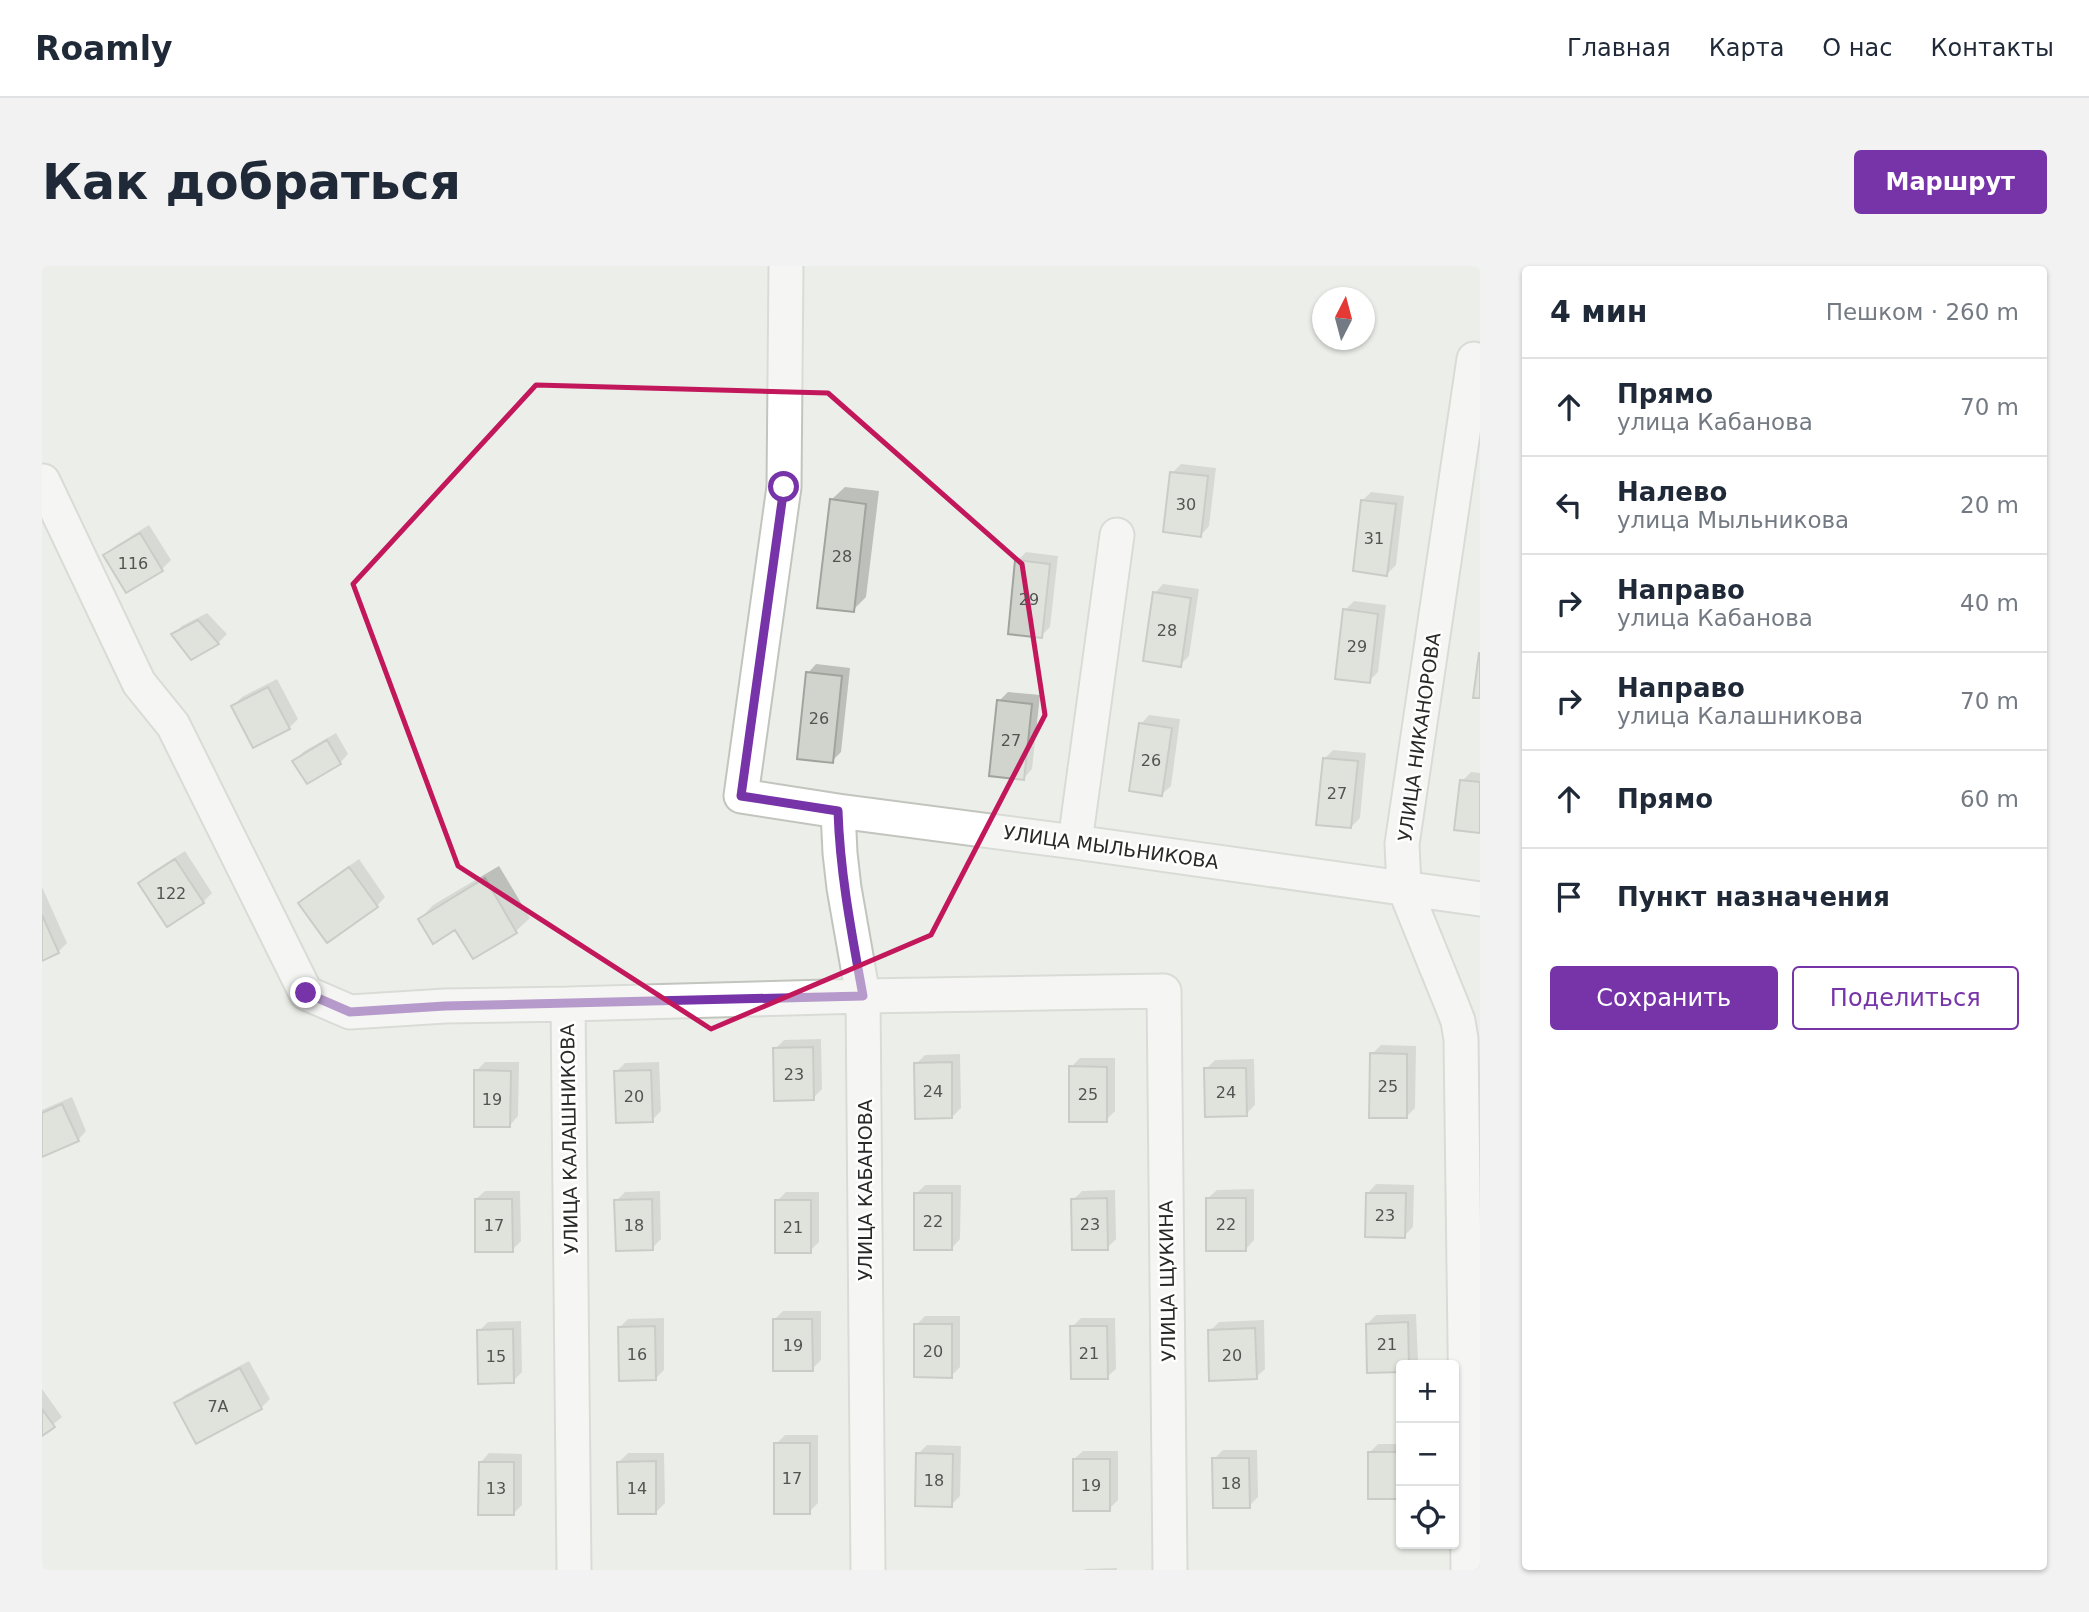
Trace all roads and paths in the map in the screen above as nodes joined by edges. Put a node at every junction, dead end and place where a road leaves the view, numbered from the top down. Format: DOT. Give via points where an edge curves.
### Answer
graph roads {
  1 [pos="786,266"];
  2 [pos="1474,359"];
  3 [pos="43,481"];
  4 [pos="1117,535"];
  5 [pos="838,811"];
  6 [pos="1075,842"];
  7 [pos="1404,887"];
  8 [pos="1480,899"];
  9 [pos="1164,991"];
  10 [pos="863,996"];
  11 [pos="568,1004"];
  12 [pos="573,1570"];
  13 [pos="868,1570"];
  14 [pos="1170,1570"];
  15 [pos="1468,1570"];
  1 -- 5 [label="street, УЛИЦА МЫЛЬНИКОВА" via="784,487 741,796"];
  2 -- 7 [label="street, УЛИЦА НИКАНОРОВА" via="1402,844"];
  3 -- 11 [label="street" via="139,683 173,725 306,993 350,1012"];
  4 -- 6 [label="street"];
  5 -- 6 [label="street, УЛИЦА МЫЛЬНИКОВА"];
  5 -- 10 [label="street, УЛИЦА КАБАНОВА" via="844,888"];
  6 -- 7 [label="street, УЛИЦА МЫЛЬНИКОВА"];
  7 -- 8 [label="street, УЛИЦА МЫЛЬНИКОВА"];
  7 -- 15 [label="street, УЛИЦА НИКАНОРОВА" via="1458,1021 1461,1040"];
  9 -- 10 [label="street, УЛИЦА КАЛАШНИКОВА"];
  9 -- 14 [label="street, УЛИЦА ЩУКИНА"];
  10 -- 11 [label="street, УЛИЦА КАЛАШНИКОВА"];
  10 -- 13 [label="street, УЛИЦА КАБАНОВА"];
  11 -- 12 [label="street, УЛИЦА КАЛАШНИКОВА"];
}
